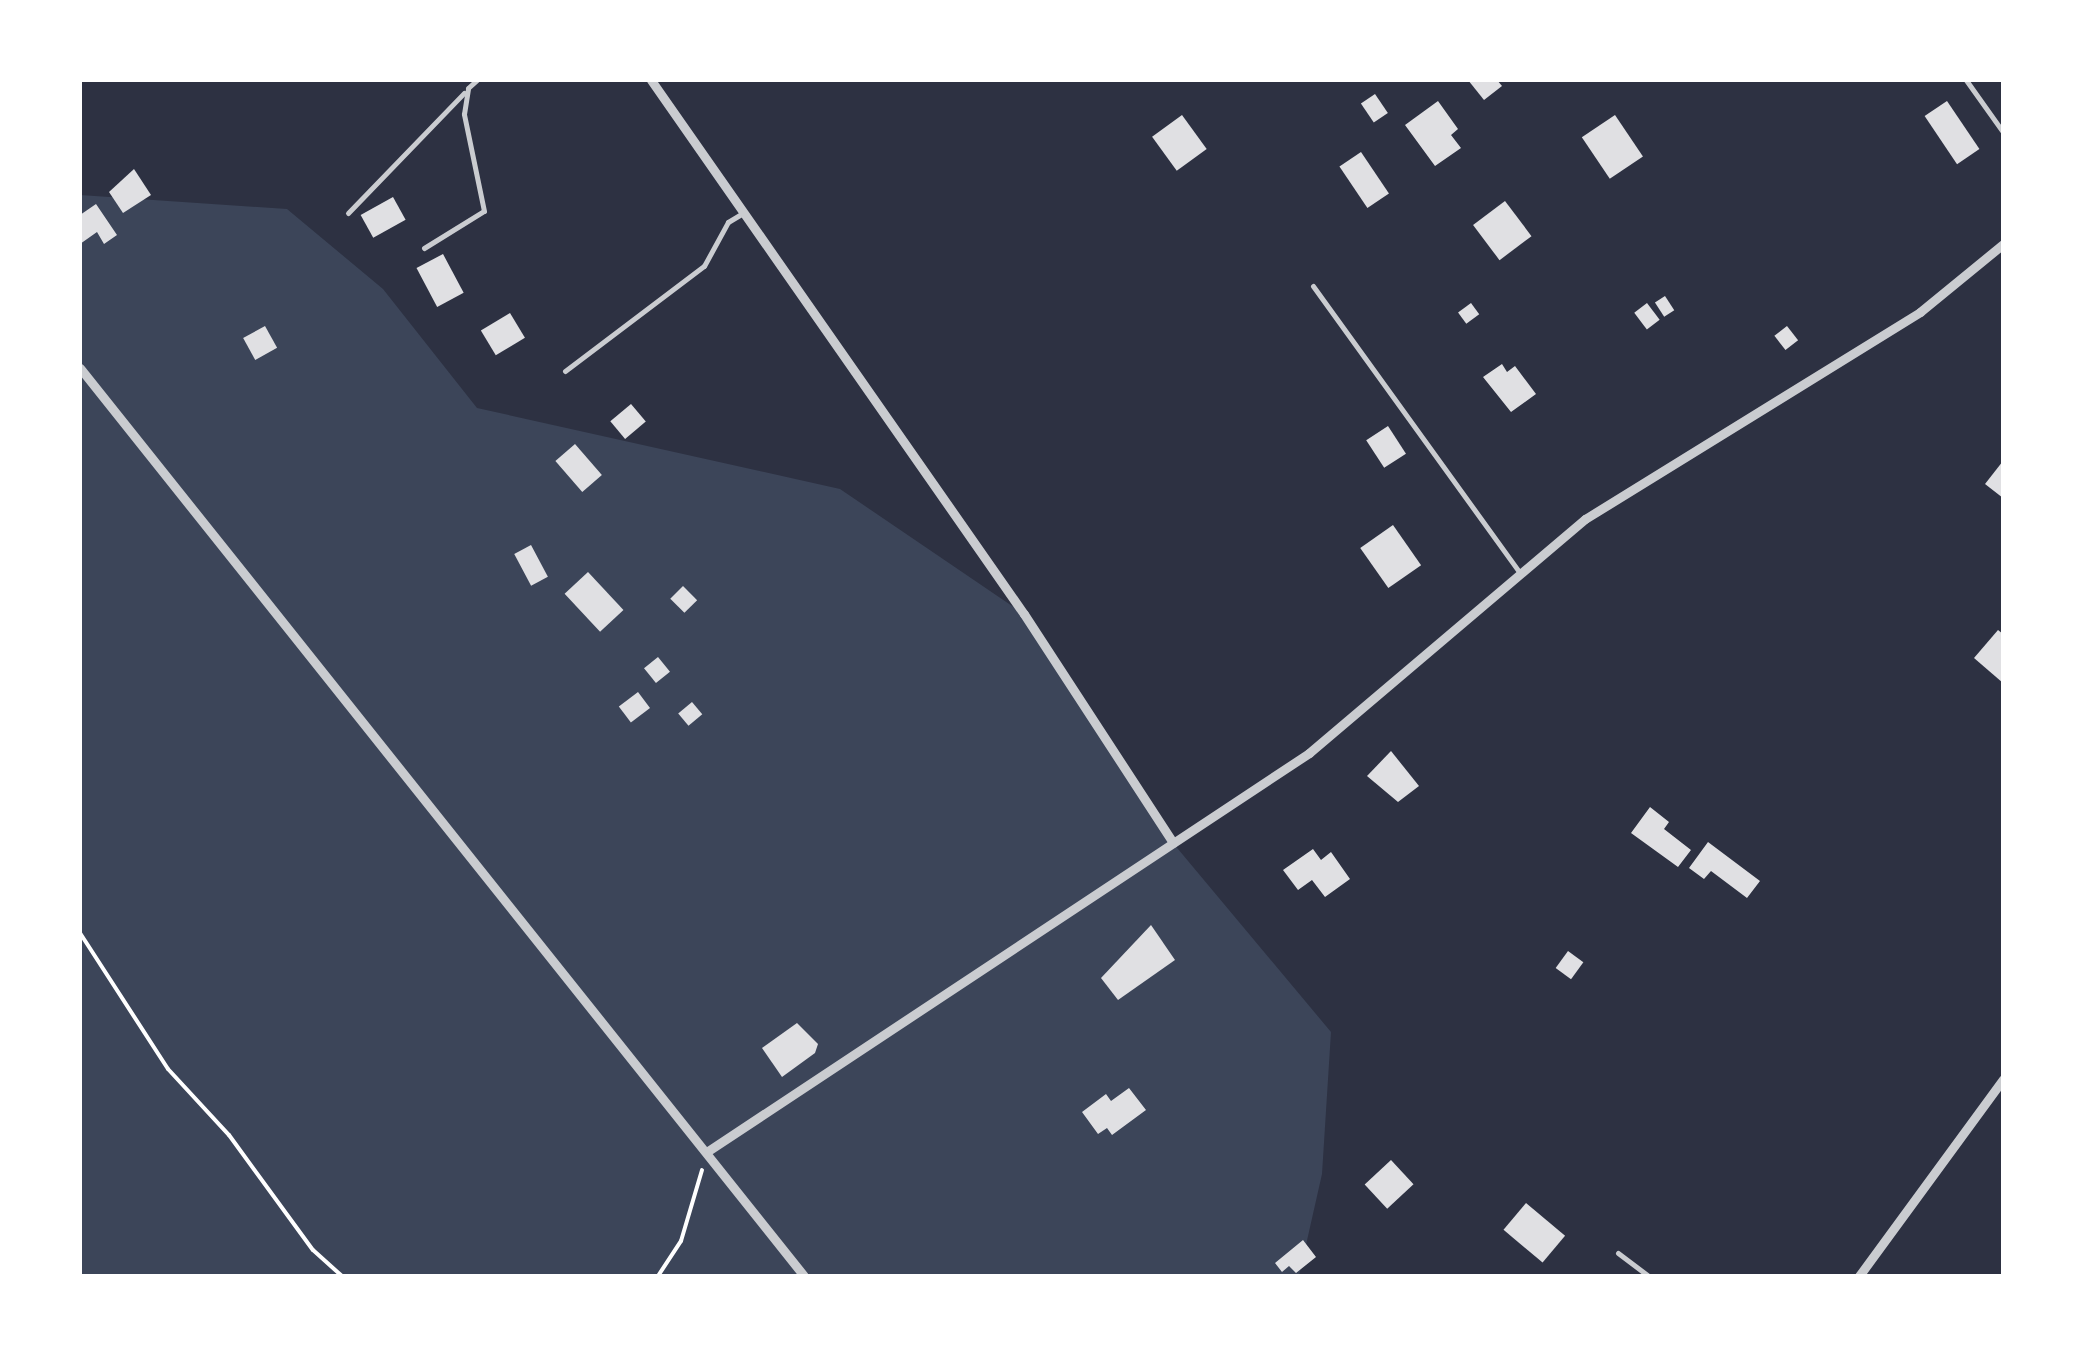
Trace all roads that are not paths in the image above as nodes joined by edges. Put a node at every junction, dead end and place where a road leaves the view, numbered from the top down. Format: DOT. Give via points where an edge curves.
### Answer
graph roads {
  1 [pos="477,80"];
  2 [pos="651,80"];
  3 [pos="1966,80"];
  4 [pos="468,88"];
  5 [pos="2003,132"];
  6 [pos="744,212"];
  7 [pos="348,213"];
  8 [pos="2003,244"];
  9 [pos="424,248"];
  10 [pos="1313,286"];
  11 [pos="80,368"];
  12 [pos="565,371"];
  13 [pos="1520,573"];
  14 [pos="1173,843"];
  15 [pos="2003,1079"];
  16 [pos="708,1151"];
  17 [pos="1618,1253"];
  18 [pos="804,1276"];
  19 [pos="1650,1276"];
  20 [pos="1859,1276"];
  1 -- 4 [label="lane"];
  2 -- 6 [label="street"];
  3 -- 5 [label="lane"];
  4 -- 7 [label="lane"];
  4 -- 9 [label="lane" via="464,114 484,211"];
  6 -- 12 [label="lane" via="728,222 704,266"];
  6 -- 14 [label="street"];
  8 -- 13 [label="street" via="1931,305 1612,500"];
  10 -- 13 [label="lane"];
  11 -- 16 [label="street"];
  13 -- 14 [label="street" via="1340,729"];
  14 -- 16 [label="street"];
  15 -- 20 [label="street"];
  16 -- 18 [label="street"];
  17 -- 19 [label="lane"];
}
